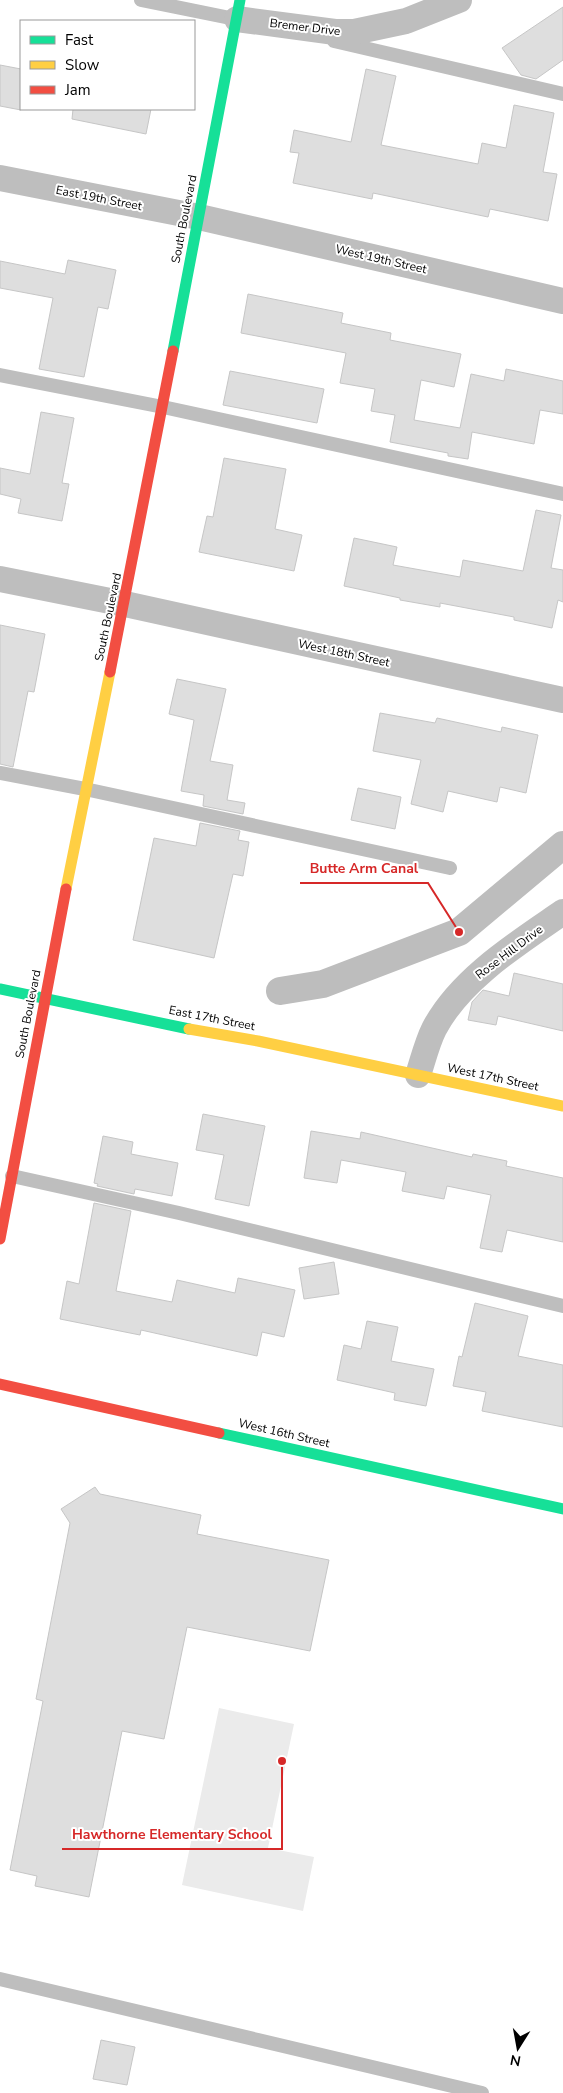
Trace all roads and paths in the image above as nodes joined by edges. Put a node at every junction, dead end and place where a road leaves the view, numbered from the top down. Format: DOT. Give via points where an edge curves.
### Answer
graph roads {
  1 [pos="141,0"];
  2 [pos="459,0"];
  3 [pos="239,9"];
  4 [pos="563,94"];
  5 [pos="0,178"];
  6 [pos="199,217"];
  7 [pos="563,301"];
  8 [pos="0,375"];
  9 [pos="163,407"];
  10 [pos="563,494"];
  11 [pos="0,579"];
  12 [pos="125,604"];
  13 [pos="563,700"];
  14 [pos="0,773"];
  15 [pos="86,789"];
  16 [pos="450,868"];
  17 [pos="563,912"];
  18 [pos="0,989"];
  19 [pos="45,998"];
  20 [pos="418,1076"];
  21 [pos="563,1106"];
  22 [pos="12,1176"];
  23 [pos="3,1209"];
  24 [pos="0,1239"];
  25 [pos="563,1306"];
  26 [pos="0,1384"];
  27 [pos="563,1509"];
  28 [pos="0,1979"];
  29 [pos="482,2093"];
  1 -- 3 [label="lane"];
  2 -- 3 [label="street, Bremer Drive" via="406,21 354,32 335,32"];
  3 -- 4 [label="lane"];
  3 -- 6 [label="street, South Boulevard"];
  5 -- 6 [label="street, East 19th Street"];
  6 -- 7 [label="street, West 19th Street"];
  6 -- 9 [label="street, South Boulevard"];
  8 -- 9 [label="lane"];
  9 -- 10 [label="lane"];
  9 -- 12 [label="street, South Boulevard"];
  11 -- 12 [label="street, West 18th Street"];
  12 -- 13 [label="street, West 18th Street"];
  12 -- 15 [label="street, South Boulevard"];
  14 -- 15 [label="lane"];
  15 -- 16 [label="lane"];
  15 -- 19 [label="street, South Boulevard"];
  17 -- 20 [label="street, Rose Hill Drive" via="475,977 449,1005 434,1030"];
  18 -- 19 [label="street, East 17th Street"];
  19 -- 20 [label="street, East 17th Street"];
  19 -- 22 [label="street, South Boulevard"];
  20 -- 21 [label="street, West 17th Street"];
  22 -- 23 [label="street, South Boulevard"];
  22 -- 25 [label="lane"];
  23 -- 24 [label="street, South Boulevard"];
  26 -- 27 [label="street, West 16th Street"];
  28 -- 29 [label="lane"];
}
